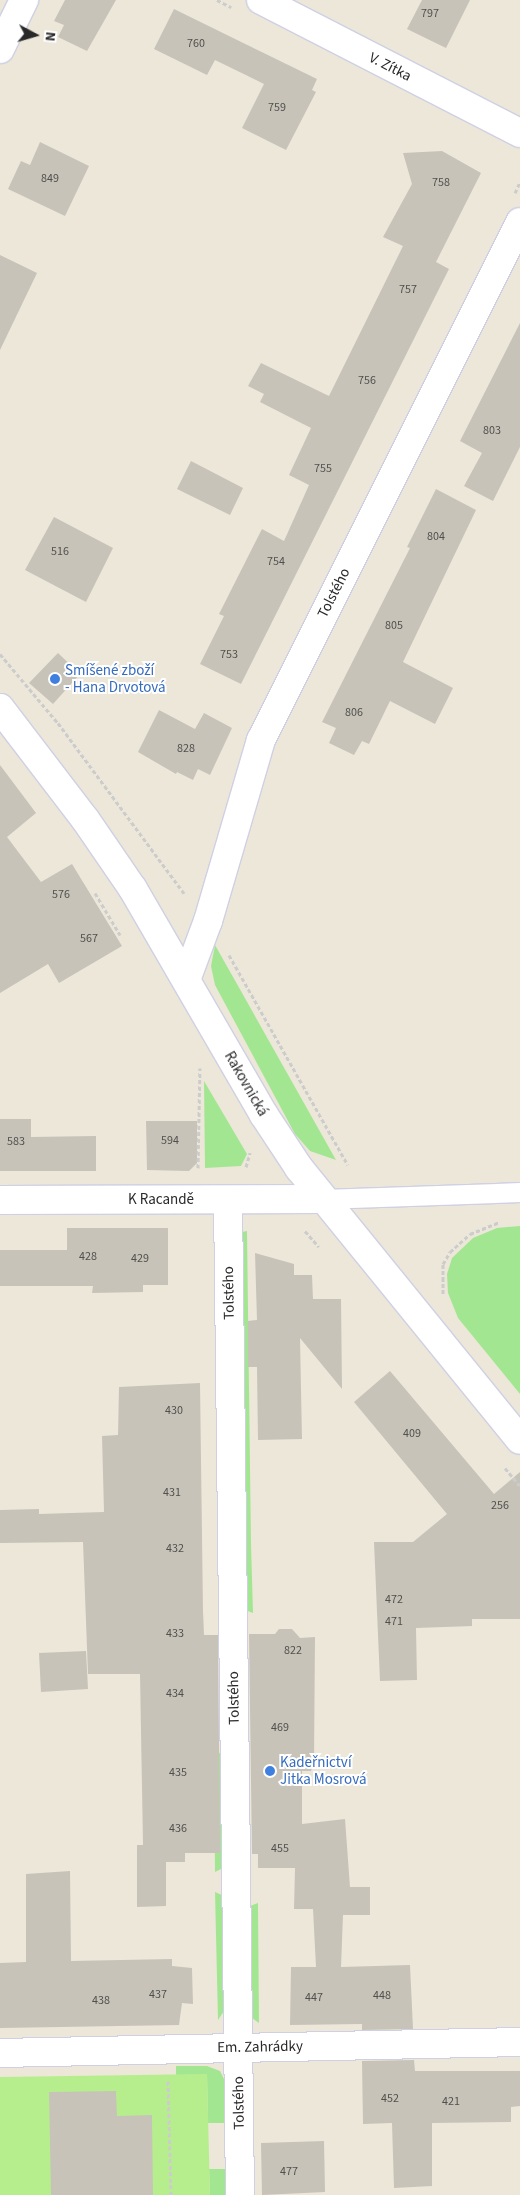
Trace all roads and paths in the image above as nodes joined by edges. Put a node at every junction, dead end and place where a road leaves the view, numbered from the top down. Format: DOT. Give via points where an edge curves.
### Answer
graph roads {
  1 [pos="24,0"];
  2 [pos="261,0"];
  3 [pos="0,48"];
  4 [pos="520,133"];
  5 [pos="520,222"];
  6 [pos="0,654"];
  7 [pos="0,708"];
  8 [pos="90,886"];
  9 [pos="208,921"];
  10 [pos="124,941"];
  11 [pos="186,980"];
  12 [pos="208,1081"];
  13 [pos="246,1144"];
  14 [pos="348,1165"];
  15 [pos="243,1170"];
  16 [pos="198,1173"];
  17 [pos="520,1192"];
  18 [pos="322,1199"];
  19 [pos="0,1200"];
  20 [pos="228,1200"];
  21 [pos="506,1221"];
  22 [pos="300,1229"];
  23 [pos="326,1255"];
  24 [pos="444,1297"];
  25 [pos="520,1440"];
  26 [pos="501,1464"];
  27 [pos="520,1486"];
  28 [pos="520,2042"];
  29 [pos="238,2047"];
  30 [pos="167,2049"];
  31 [pos="0,2053"];
  32 [pos="171,2195"];
  33 [pos="240,2195"];
  1 -- 3 [label="street"];
  2 -- 4 [label="street, V. Zítka"];
  5 -- 9 [label="street, Tolstého" via="261,740"];
  6 -- 9 [label="path" via="58,722 183,893 189,891"];
  7 -- 11 [label="street, Rakovnická" via="110,854"];
  8 -- 10 [label="path"];
  9 -- 11 [label="street, Tolstého"];
  9 -- 14 [label="path"];
  11 -- 18 [label="street, Rakovnická" via="264,1115"];
  12 -- 16 [label="path" via="199,1065"];
  13 -- 15 [label="path" via="251,1160"];
  17 -- 18 [label="lane"];
  18 -- 20 [label="street, K Racandě"];
  18 -- 25 [label="street, Rakovnická"];
  19 -- 20 [label="street, K Racandě"];
  20 -- 29 [label="street, Tolstého"];
  21 -- 24 [label="path" via="481,1228 450,1252 443,1264"];
  22 -- 23 [label="path"];
  26 -- 27 [label="path"];
  28 -- 29 [label="street, Em. Zahrádky"];
  29 -- 30 [label="street, Em. Zahrádky"];
  29 -- 33 [label="street, Tolstého"];
  30 -- 31 [label="street, Em. Zahrádky"];
  30 -- 32 [label="path"];
}
